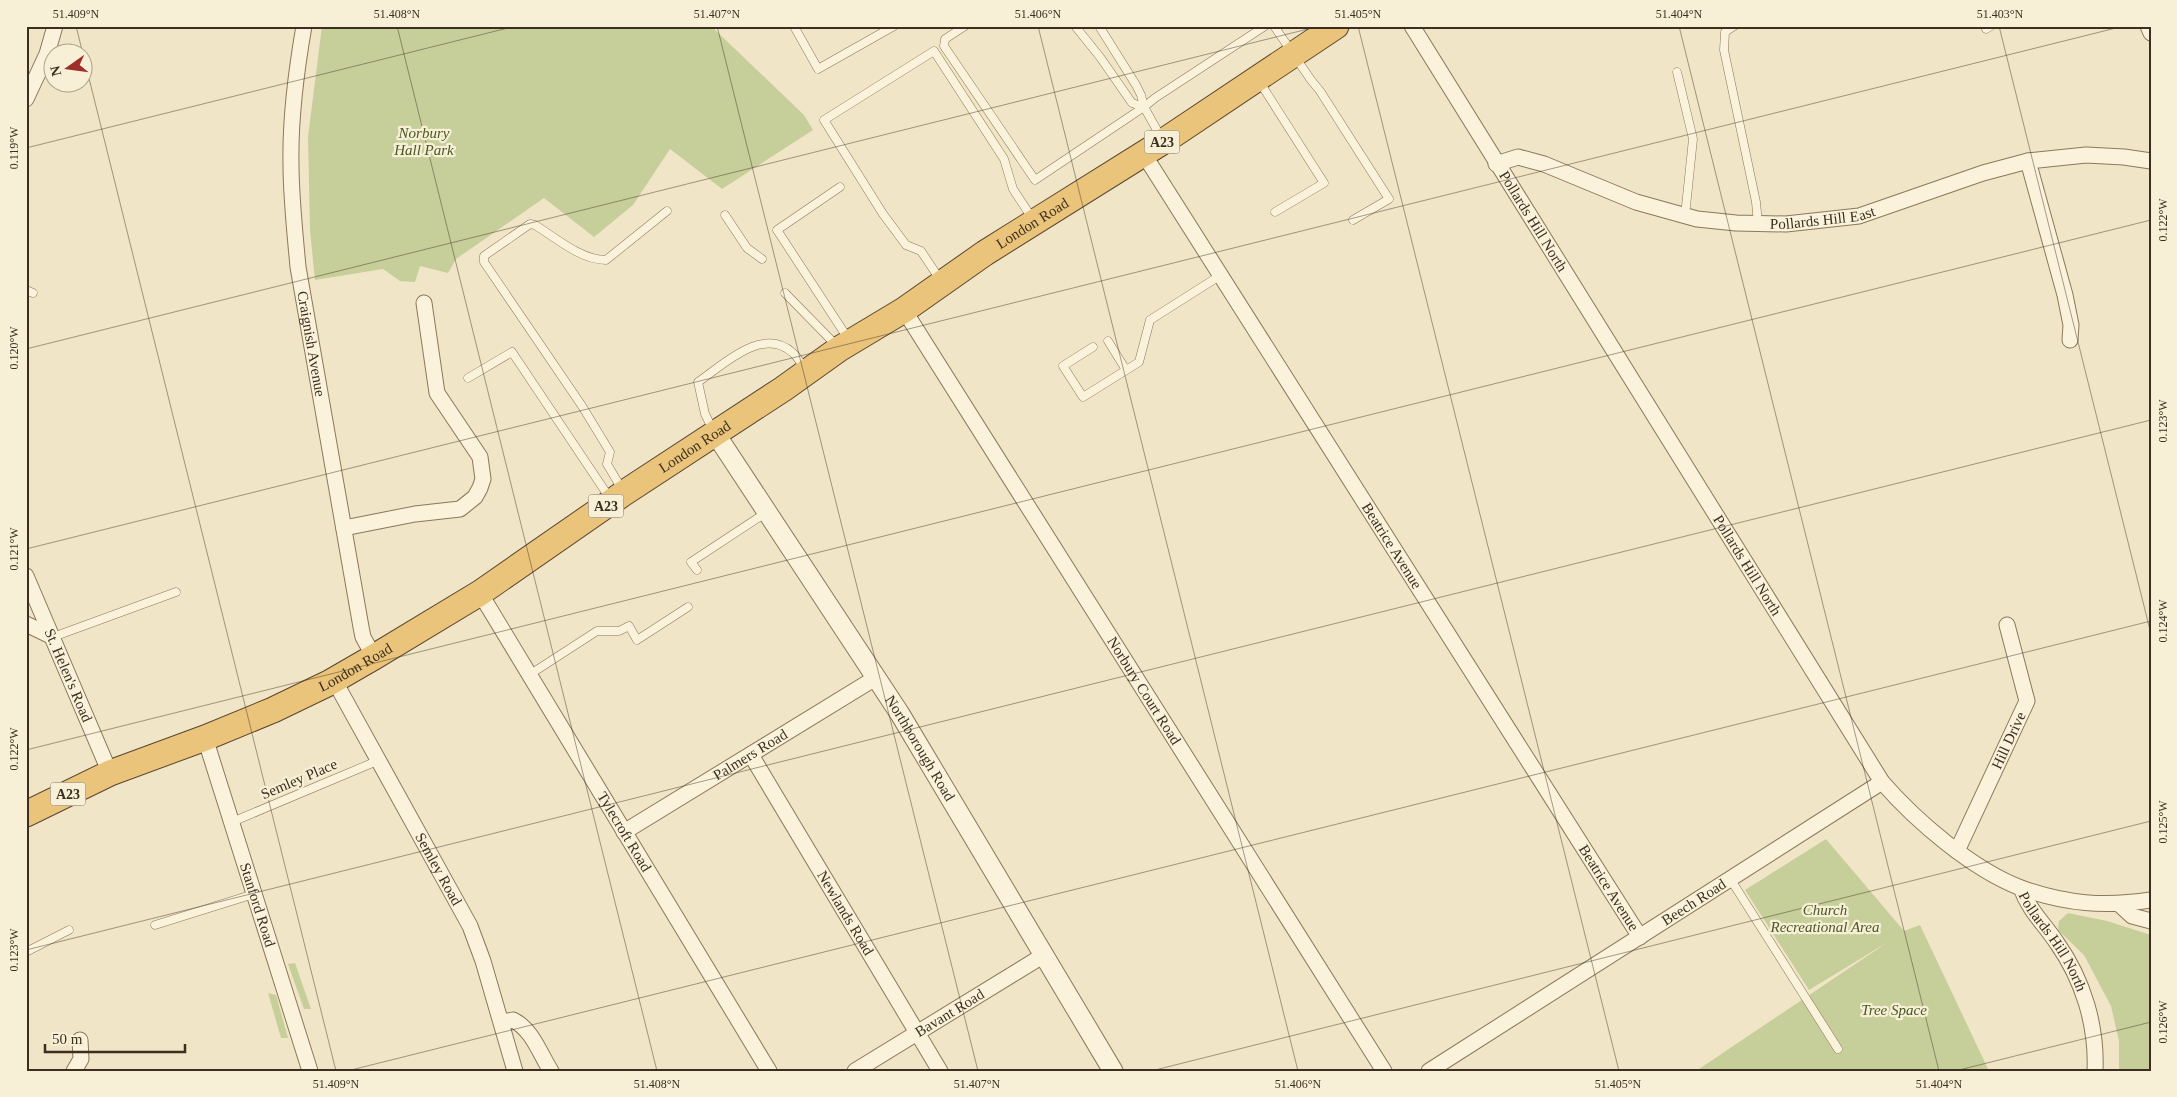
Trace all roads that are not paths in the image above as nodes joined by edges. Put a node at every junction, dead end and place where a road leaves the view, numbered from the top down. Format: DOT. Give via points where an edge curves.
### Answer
graph roads {
  1 [pos="54,26"];
  2 [pos="304,26"];
  3 [pos="797,26"];
  4 [pos="894,26"];
  5 [pos="965,26"];
  6 [pos="1074,26"];
  7 [pos="1099,26"];
  8 [pos="1265,26"];
  9 [pos="1274,26"];
  10 [pos="1412,26"];
  11 [pos="1734,26"];
  12 [pos="1985,26"];
  13 [pos="1991,26"];
  14 [pos="2148,26"];
  15 [pos="1326,29"];
  16 [pos="2151,33"];
  17 [pos="1293,55"];
  18 [pos="1677,72"];
  19 [pos="1258,79"];
  20 [pos="26,100"];
  21 [pos="1144,107"];
  22 [pos="1153,147"];
  23 [pos="2028,161"];
  24 [pos="2151,162"];
  25 [pos="1496,164"];
  26 [pos="840,187"];
  27 [pos="667,211"];
  28 [pos="1275,212"];
  29 [pos="725,215"];
  30 [pos="1685,216"];
  31 [pos="1353,220"];
  32 [pos="1035,221"];
  33 [pos="1758,224"];
  34 [pos="762,259"];
  35 [pos="1221,275"];
  36 [pos="942,282"];
  37 [pos="785,293"];
  38 [pos="424,303"];
  39 [pos="904,310"];
  40 [pos="2070,340"];
  41 [pos="1108,341"];
  42 [pos="845,345"];
  43 [pos="1094,347"];
  44 [pos="1126,370"];
  45 [pos="806,372"];
  46 [pos="468,378"];
  47 [pos="715,434"];
  48 [pos="618,497"];
  49 [pos="767,512"];
  50 [pos="344,528"];
  51 [pos="697,570"];
  52 [pos="26,576"];
  53 [pos="176,592"];
  54 [pos="480,593"];
  55 [pos="688,607"];
  56 [pos="26,624"];
  57 [pos="2006,625"];
  58 [pos="53,636"];
  59 [pos="374,657"];
  60 [pos="529,674"];
  61 [pos="877,677"];
  62 [pos="334,680"];
  63 [pos="205,738"];
  64 [pos="751,754"];
  65 [pos="377,761"];
  66 [pos="110,773"];
  67 [pos="1882,782"];
  68 [pos="26,814"];
  69 [pos="232,822"];
  70 [pos="624,832"];
  71 [pos="1957,851"];
  72 [pos="1731,880"];
  73 [pos="2021,888"];
  74 [pos="254,894"];
  75 [pos="2151,900"];
  76 [pos="2119,904"];
  77 [pos="2151,921"];
  78 [pos="155,925"];
  79 [pos="68,930"];
  80 [pos="1640,937"];
  81 [pos="26,952"];
  82 [pos="1044,955"];
  83 [pos="502,1022"];
  84 [pos="918,1032"];
  85 [pos="80,1040"];
  86 [pos="1838,1049"];
  87 [pos="305,1069"];
  88 [pos="74,1071"];
  89 [pos="515,1071"];
  90 [pos="551,1071"];
  91 [pos="769,1071"];
  92 [pos="855,1071"];
  93 [pos="940,1071"];
  94 [pos="1113,1071"];
  95 [pos="1384,1071"];
  96 [pos="1429,1071"];
  97 [pos="2095,1071"];
  1 -- 20 [label="street" via="47,54"];
  2 -- 50 [label="street, Craignish Avenue" via="291,139 297,258"];
  3 -- 4 [label="lane" via="795,28 818,69"];
  5 -- 21 [label="lane" via="945,39 944,46 1035,180"];
  6 -- 21 [label="lane" via="1132,103"];
  7 -- 21 [label="lane" via="1138,90"];
  8 -- 21 [label="lane"];
  9 -- 17 [label="lane"];
  10 -- 25 [label="street, Pollards Hill North"];
  11 -- 33 [label="lane" via="1725,32 1724,50"];
  12 -- 13 [label="lane" via="1986,29"];
  14 -- 16 [label="street"];
  15 -- 17 [label="highway, London Road / A23"];
  17 -- 19 [label="highway, London Road / A23"];
  17 -- 31 [label="lane" via="1389,199"];
  18 -- 30 [label="lane" via="1693,139"];
  19 -- 22 [label="highway, London Road / A23"];
  19 -- 28 [label="lane" via="1324,183"];
  21 -- 22 [label="lane"];
  22 -- 32 [label="highway, London Road / A23"];
  22 -- 35 [label="street, Beatrice Avenue"];
  23 -- 24 [label="street, Pollards Hill East" via="2086,155"];
  23 -- 33 [label="street, Pollards Hill East" via="1983,173 1859,216 1810,223"];
  23 -- 40 [label="street" via="2065,295 2071,325"];
  25 -- 30 [label="street, Pollards Hill East" via="1518,156 1636,202"];
  25 -- 67 [label="street, Pollards Hill North"];
  26 -- 42 [label="lane" via="777,230"];
  27 -- 48 [label="lane" via="606,260 585,256 530,224 484,256 484,262 610,452 607,464"];
  29 -- 34 [label="lane" via="747,248"];
  30 -- 33 [label="street, Pollards Hill East"];
  32 -- 36 [label="highway, London Road / A23"];
  32 -- 36 [label="lane" via="1013,189 1004,159 934,51 824,120 900,238 906,245 921,251"];
  35 -- 44 [label="lane" via="1150,320 1139,362"];
  35 -- 80 [label="street, Beatrice Avenue"];
  36 -- 39 [label="highway, London Road / A23"];
  37 -- 42 [label="lane"];
  38 -- 50 [label="street" via="437,393 480,457 483,479 480,488 476,497 460,509"];
  39 -- 42 [label="highway, London Road / A23"];
  39 -- 95 [label="street, Norbury Court Road"];
  41 -- 44 [label="lane"];
  42 -- 45 [label="highway, London Road / A23"];
  43 -- 44 [label="lane" via="1064,366 1083,398"];
  45 -- 47 [label="highway, London Road / A23"];
  45 -- 47 [label="lane" via="794,353 776,344 765,343 752,346 698,382 704,414"];
  46 -- 48 [label="lane" via="512,352"];
  47 -- 48 [label="highway, London Road / A23"];
  47 -- 49 [label="street, Northborough Road"];
  48 -- 54 [label="highway, London Road / A23"];
  49 -- 51 [label="lane" via="691,562"];
  49 -- 61 [label="street, Northborough Road"];
  50 -- 59 [label="street, Craignish Avenue" via="362,632"];
  52 -- 58 [label="street, St. Helen's Road"];
  53 -- 58 [label="lane"];
  54 -- 59 [label="highway, London Road / A23"];
  54 -- 60 [label="street, Tylecroft Road"];
  55 -- 60 [label="lane" via="637,640 629,626 619,631 597,631"];
  56 -- 58 [label="street"];
  57 -- 71 [label="street, Hill Drive" via="2027,700"];
  58 -- 66 [label="street, St. Helen's Road"];
  59 -- 62 [label="highway, London Road / A23"];
  60 -- 70 [label="street, Tylecroft Road"];
  61 -- 64 [label="street, Palmers Road"];
  61 -- 82 [label="street, Northborough Road"];
  62 -- 63 [label="highway, London Road / A23"];
  62 -- 65 [label="street, Semley Road"];
  63 -- 66 [label="highway, London Road / A23"];
  63 -- 69 [label="street, Stanford Road"];
  64 -- 70 [label="street, Palmers Road"];
  64 -- 84 [label="street, Newlands Road"];
  65 -- 69 [label="lane, Semley Place"];
  65 -- 83 [label="street, Semley Road" via="470,926"];
  66 -- 68 [label="highway, London Road / A23"];
  67 -- 71 [label="street, Pollards Hill North"];
  67 -- 72 [label="street, Beech Road"];
  69 -- 74 [label="street, Stanford Road"];
  70 -- 91 [label="street, Tylecroft Road"];
  71 -- 73 [label="street, Pollards Hill North" via="1990,875"];
  72 -- 80 [label="street, Beech Road"];
  72 -- 86 [label="lane"];
  73 -- 76 [label="street" via="2080,903"];
  73 -- 97 [label="street, Pollards Hill North" via="2028,905 2059,944 2083,991 2094,1037"];
  74 -- 78 [label="lane"];
  74 -- 87 [label="street, Stanford Road"];
  75 -- 76 [label="street"];
  76 -- 77 [label="street" via="2132,916"];
  79 -- 81 [label="lane"];
  80 -- 96 [label="street, Beech Road"];
  82 -- 84 [label="street, Bavant Road"];
  82 -- 94 [label="street, Northborough Road"];
  83 -- 89 [label="street, Semley Road"];
  83 -- 90 [label="street" via="513,1020 522,1026"];
  84 -- 92 [label="street, Bavant Road"];
  84 -- 93 [label="street, Newlands Road"];
  85 -- 88 [label="street" via="81,1059"];
}
